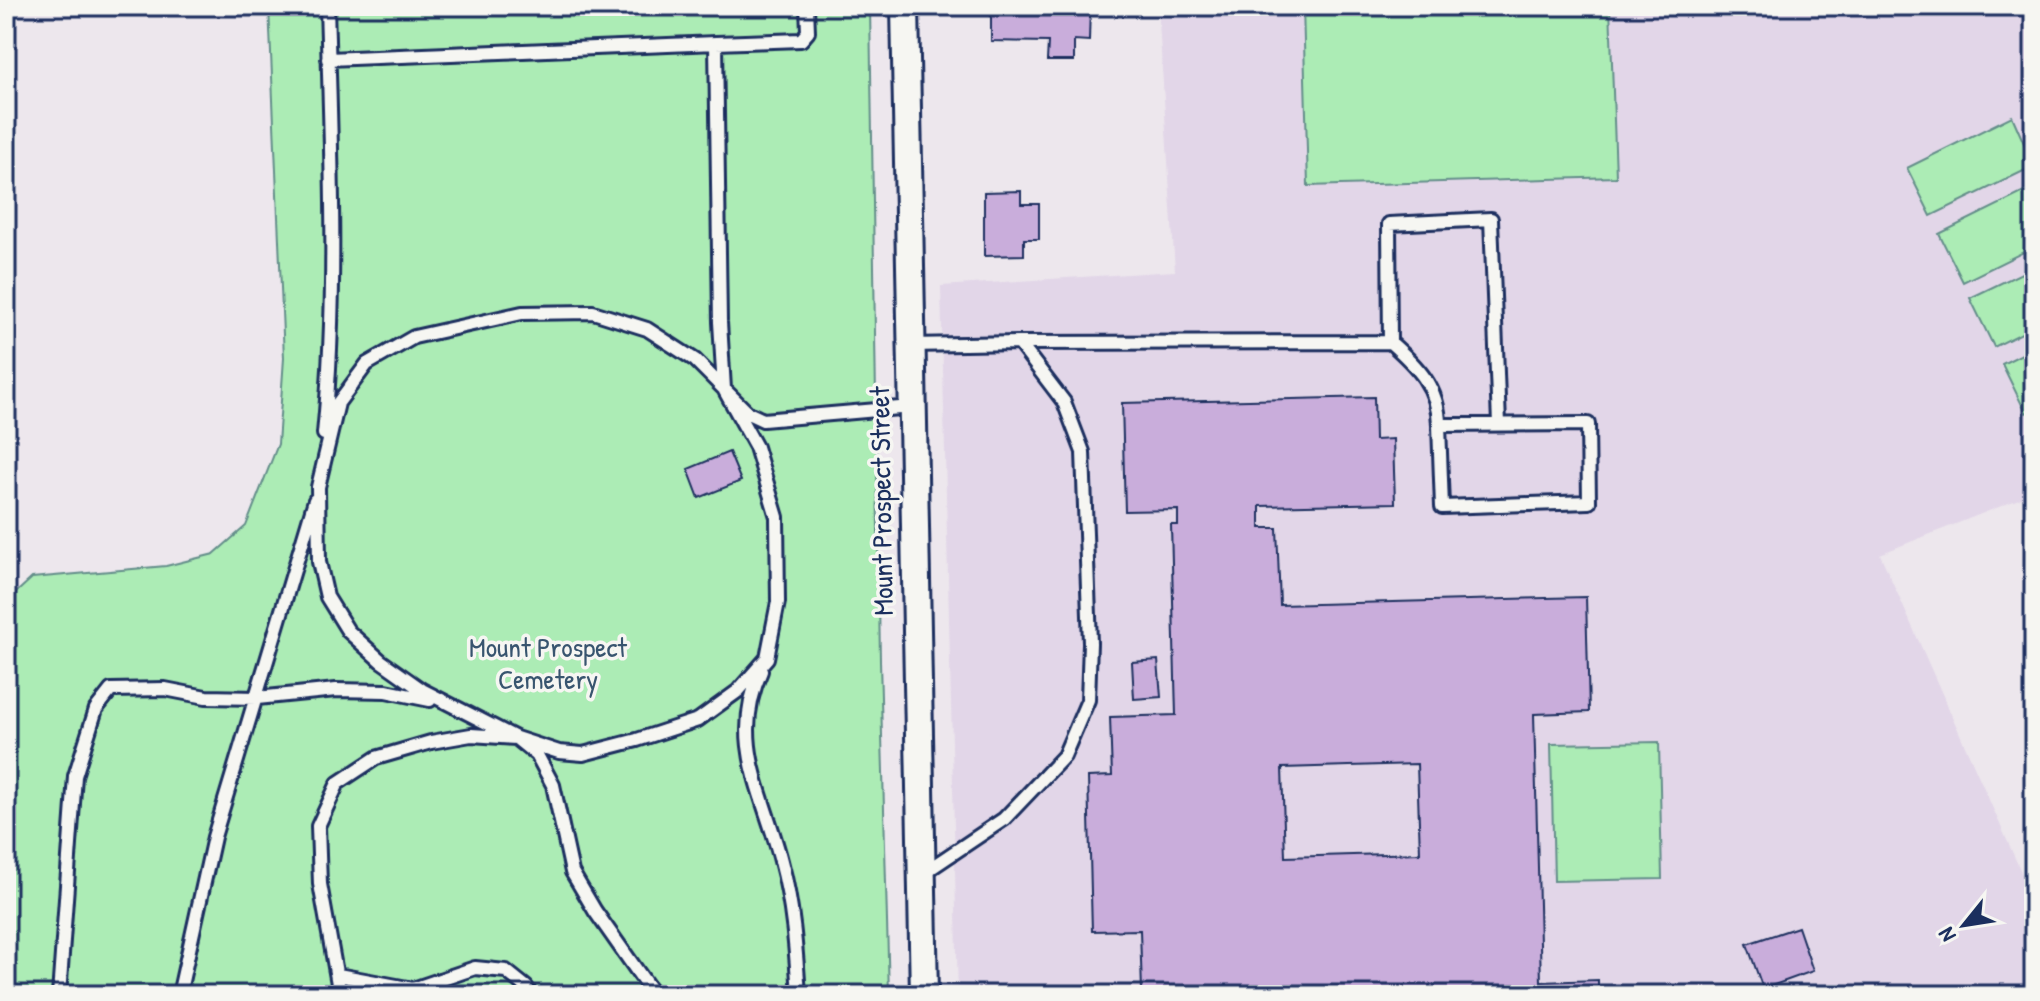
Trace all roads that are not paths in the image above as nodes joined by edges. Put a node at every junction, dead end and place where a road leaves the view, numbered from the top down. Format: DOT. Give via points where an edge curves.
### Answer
graph roads {
  1 [pos="327,6"];
  2 [pos="807,6"];
  3 [pos="905,6"];
  4 [pos="716,43"];
  5 [pos="328,59"];
  6 [pos="1390,342"];
  7 [pos="1019,343"];
  8 [pos="910,345"];
  9 [pos="724,389"];
  10 [pos="911,407"];
  11 [pos="1499,424"];
  12 [pos="1439,425"];
  13 [pos="318,487"];
  14 [pos="767,658"];
  15 [pos="257,698"];
  16 [pos="449,704"];
  17 [pos="516,738"];
  18 [pos="922,874"];
  19 [pos="338,975"];
  20 [pos="420,991"];
  21 [pos="59,995"];
  22 [pos="179,995"];
  23 [pos="340,995"];
  24 [pos="531,995"];
  25 [pos="654,995"];
  26 [pos="799,995"];
  27 [pos="924,995"];
  1 -- 5 [label="lane"];
  2 -- 4 [label="lane" via="808,32 801,40"];
  3 -- 8 [label="street, Mount Prospect Street"];
  4 -- 5 [label="lane"];
  4 -- 9 [label="lane"];
  5 -- 13 [label="lane" via="334,280"];
  6 -- 7 [label="lane"];
  6 -- 11 [label="lane" via="1389,224 1491,219"];
  6 -- 12 [label="lane" via="1433,389"];
  7 -- 8 [label="lane"];
  7 -- 18 [label="lane" via="1064,402 1083,452 1088,700 1064,756 1014,809"];
  8 -- 10 [label="street, Mount Prospect Street"];
  9 -- 10 [label="lane" via="763,420"];
  9 -- 13 [label="lane" via="695,360 647,329 593,312 522,313 414,337 367,364 338,403"];
  9 -- 14 [label="lane" via="756,447 777,517 778,602"];
  10 -- 18 [label="street, Mount Prospect Street"];
  11 -- 12 [label="lane"];
  11 -- 12 [label="lane" via="1588,424 1589,502 1442,507"];
  13 -- 15 [label="lane"];
  13 -- 16 [label="lane" via="319,562 327,597 348,631 370,651"];
  14 -- 17 [label="lane" via="738,691 698,720 637,740 583,754"];
  14 -- 26 [label="lane" via="747,713 748,749 781,860 796,933"];
  15 -- 16 [label="lane" via="386,691"];
  15 -- 21 [label="lane" via="111,690 96,709 75,776"];
  15 -- 22 [label="lane" via="214,837"];
  16 -- 17 [label="lane"];
  17 -- 19 [label="lane" via="471,735 431,742 376,758 338,783 318,826 320,884"];
  17 -- 25 [label="lane" via="537,755 553,785 572,872"];
  18 -- 27 [label="street, Mount Prospect Street"];
  19 -- 20 [label="lane"];
  19 -- 23 [label="lane"];
  20 -- 24 [label="lane" via="475,968 506,971"];
}
